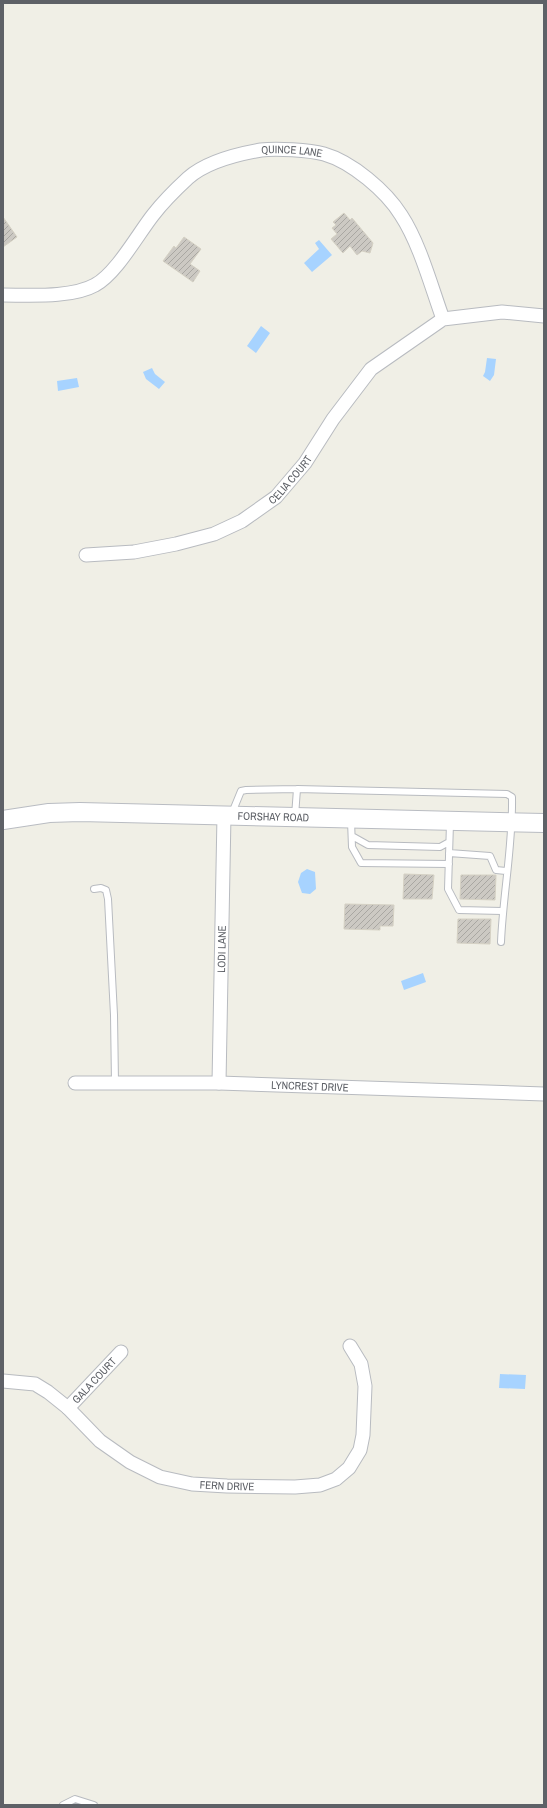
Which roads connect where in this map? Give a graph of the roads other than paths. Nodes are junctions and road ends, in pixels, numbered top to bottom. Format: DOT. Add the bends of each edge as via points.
graph roads {
  1 [pos="3,295"];
  2 [pos="544,316"];
  3 [pos="443,318"];
  4 [pos="86,555"];
  5 [pos="297,789"];
  6 [pos="228,815"];
  7 [pos="295,817"];
  8 [pos="3,820"];
  9 [pos="450,821"];
  10 [pos="512,823"];
  11 [pos="544,824"];
  12 [pos="351,827"];
  13 [pos="450,842"];
  14 [pos="449,853"];
  15 [pos="449,864"];
  16 [pos="506,871"];
  17 [pos="94,889"];
  18 [pos="502,911"];
  19 [pos="501,942"];
  20 [pos="75,1083"];
  21 [pos="115,1083"];
  22 [pos="219,1084"];
  23 [pos="544,1094"];
  24 [pos="350,1346"];
  25 [pos="121,1352"];
  26 [pos="3,1381"];
  27 [pos="68,1408"];
  28 [pos="63,1805"];
  29 [pos="94,1805"];
  1 -- 3 [label="street, QUINCE LANE" via="68,294 96,285 115,267 168,197 190,176 215,162 243,153 274,148 324,154 356,170 384,193 401,215 412,236"];
  2 -- 3 [label="street" via="502,312"];
  3 -- 4 [label="street, CELIA COURT" via="372,369 333,419 300,469 276,497 242,521 214,534 176,544 134,552"];
  5 -- 6 [label="lane" via="241,791"];
  5 -- 7 [label="lane"];
  5 -- 10 [label="lane" via="507,794 512,797"];
  6 -- 7 [label="street, FORSHAY ROAD"];
  6 -- 8 [label="street, FORSHAY ROAD" via="80,812 49,813"];
  6 -- 22 [label="street, LODI LANE"];
  7 -- 12 [label="street, FORSHAY ROAD"];
  9 -- 10 [label="street, FORSHAY ROAD"];
  9 -- 12 [label="street, FORSHAY ROAD"];
  9 -- 13 [label="lane"];
  10 -- 11 [label="street, FORSHAY ROAD"];
  10 -- 16 [label="lane"];
  12 -- 13 [label="lane" via="368,845 440,847"];
  12 -- 15 [label="lane" via="352,847 361,863"];
  13 -- 14 [label="lane"];
  14 -- 15 [label="lane"];
  14 -- 16 [label="lane" via="490,856 496,870"];
  15 -- 18 [label="lane" via="448,889 459,910"];
  16 -- 18 [label="lane"];
  17 -- 21 [label="lane" via="106,890 108,899"];
  18 -- 19 [label="lane"];
  20 -- 21 [label="street, LYNCREST DRIVE"];
  21 -- 22 [label="street, LYNCREST DRIVE"];
  22 -- 23 [label="street, LYNCREST DRIVE"];
  24 -- 27 [label="street, FERN DRIVE" via="361,1364 365,1386 364,1435 360,1450 349,1468 336,1479 320,1485 227,1486 192,1484 160,1477 130,1462 100,1441"];
  25 -- 27 [label="street, GALA COURT"];
  26 -- 27 [label="street, FERN DRIVE" via="34,1384"];
  28 -- 29 [label="lane" via="75,1799"];
}
